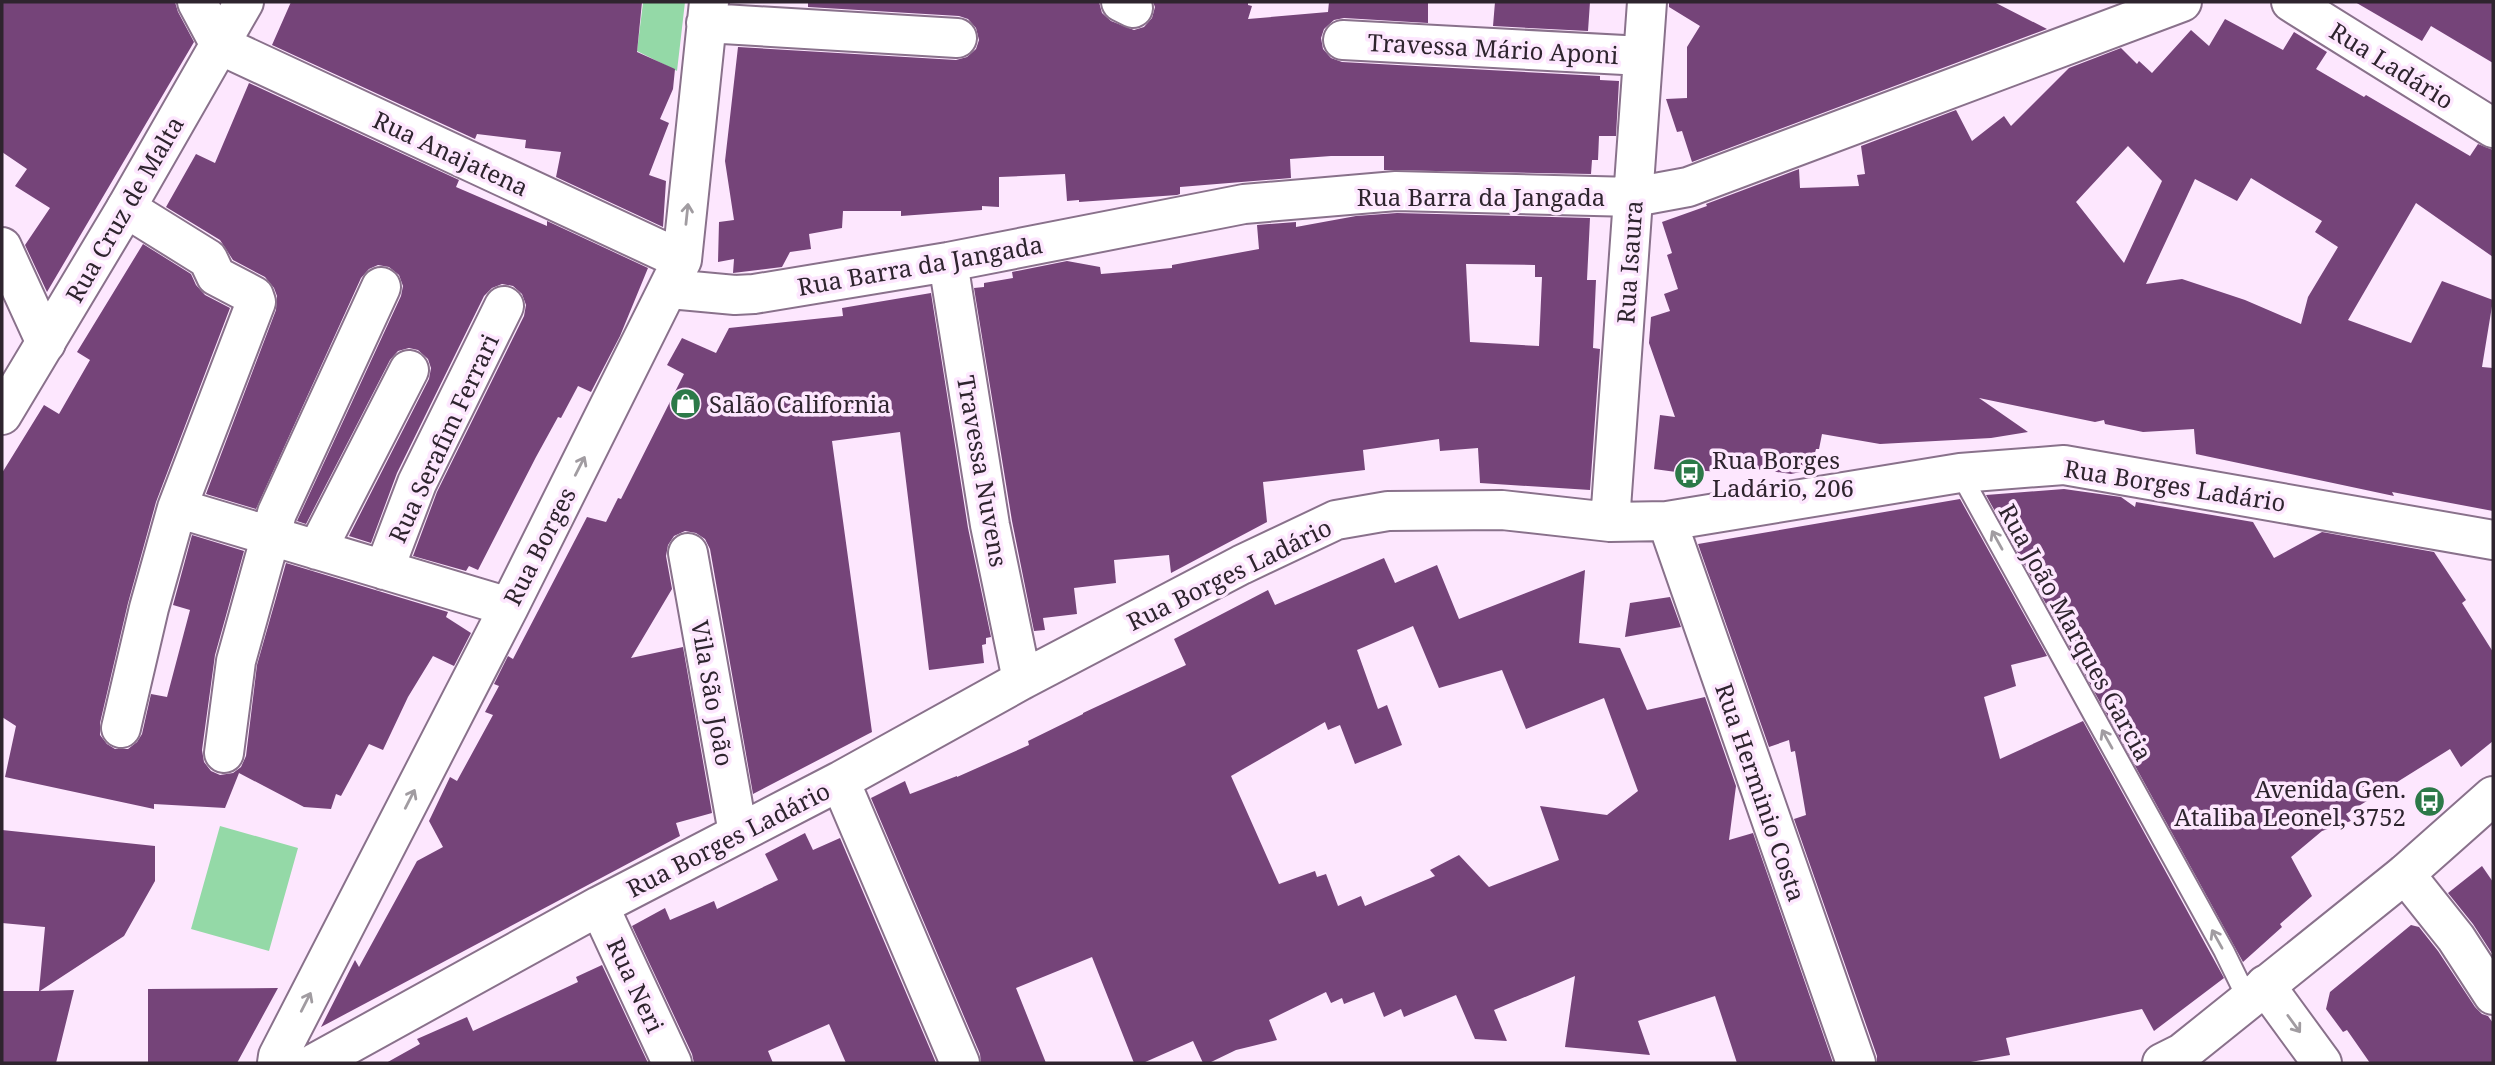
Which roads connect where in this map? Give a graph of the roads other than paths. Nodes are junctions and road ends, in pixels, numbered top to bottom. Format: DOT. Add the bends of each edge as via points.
graph roads {
  1 [pos="197,2"];
  2 [pos="244,2"];
  3 [pos="1647,2"];
  4 [pos="2182,2"];
  5 [pos="2291,2"];
  6 [pos="708,12"];
  7 [pos="957,38"];
  8 [pos="1343,40"];
  9 [pos="220,46"];
  10 [pos="1643,56"];
  11 [pos="2493,128"];
  12 [pos="1634,197"];
  13 [pos="126,208"];
  14 [pos="2,247"];
  15 [pos="948,262"];
  16 [pos="676,275"];
  17 [pos="382,287"];
  18 [pos="504,306"];
  19 [pos="46,343"];
  20 [pos="409,370"];
  21 [pos="2,415"];
  22 [pos="1960,473"];
  23 [pos="177,508"];
  24 [pos="1667,521"];
  25 [pos="1610,522"];
  26 [pos="271,536"];
  27 [pos="2493,540"];
  28 [pos="317,550"];
  29 [pos="688,553"];
  30 [pos="384,570"];
  31 [pos="509,607"];
  32 [pos="1021,680"];
  33 [pos="121,728"];
  34 [pos="223,753"];
  35 [pos="841,781"];
  36 [pos="2493,796"];
  37 [pos="738,833"];
  38 [pos="2405,874"];
  39 [pos="599,906"];
  40 [pos="2256,992"];
  41 [pos="2493,995"];
  42 [pos="277,1063"];
  43 [pos="315,1063"];
  44 [pos="673,1063"];
  45 [pos="960,1063"];
  46 [pos="1856,1063"];
  47 [pos="2162,1063"];
  48 [pos="2322,1063"];
  1 -- 9 [label="street"];
  2 -- 9 [label="street, Rua Cruz de Malta"];
  3 -- 10 [label="street, Rua Isaura"];
  4 -- 12 [label="street, Rua Barra da Jangada" via="1688,187"];
  5 -- 11 [label="street, Rua Ladário"];
  6 -- 7 [label="street"];
  16 -- 6 [label="street, Rua Borges, one-way"];
  8 -- 10 [label="street, Travessa Mário Aponi"];
  9 -- 13 [label="street, Rua Cruz de Malta"];
  9 -- 16 [label="street, Rua Anajatena"];
  10 -- 12 [label="street, Rua Isaura"];
  12 -- 15 [label="street, Rua Barra da Jangada" via="1395,191 1244,204"];
  12 -- 25 [label="street, Rua Isaura"];
  13 -- 19 [label="street, Rua Cruz de Malta"];
  13 -- 23 [label="street" via="208,259 216,276 254,296 256,302"];
  14 -- 19 [label="street"];
  15 -- 16 [label="street, Rua Barra da Jangada" via="735,295"];
  15 -- 32 [label="street, Travessa Nuvens" via="990,525"];
  31 -- 16 [label="street, Rua Borges, one-way"];
  17 -- 26 [label="street" via="277,513"];
  18 -- 30 [label="street, Rua Serafim Ferrari" via="417,483"];
  19 -- 21 [label="street, Rua Cruz de Malta"];
  20 -- 28 [label="street"];
  22 -- 24 [label="street, Rua Borges Ladário"];
  22 -- 27 [label="street, Rua Borges Ladário" via="2064,465"];
  40 -- 22 [label="lane, Rua João Marques Garcia, one-way" via="2224,951"];
  23 -- 26 [label="street"];
  23 -- 33 [label="street"];
  24 -- 25 [label="street, Rua Borges Ladário"];
  24 -- 46 [label="street, Rua Herminio Costa"];
  25 -- 32 [label="street, Rua Borges Ladário" via="1502,510 1388,511 1336,520"];
  26 -- 28 [label="street"];
  26 -- 34 [label="street" via="236,661"];
  28 -- 30 [label="street"];
  29 -- 37 [label="street, Vila São João"];
  30 -- 31 [label="street"];
  42 -- 31 [label="street, Rua Borges, one-way"];
  32 -- 35 [label="street, Rua Borges Ladário"];
  35 -- 37 [label="street, Rua Borges Ladário"];
  35 -- 45 [label="street"];
  36 -- 38 [label="street"];
  37 -- 39 [label="street, Rua Borges Ladário"];
  38 -- 40 [label="street"];
  38 -- 41 [label="street" via="2456,938"];
  39 -- 43 [label="street, Rua Borges Ladário"];
  39 -- 44 [label="street, Rua Neri"];
  40 -- 47 [label="street" via="2182,1053"];
  40 -- 48 [label="street, one-way"];
}
